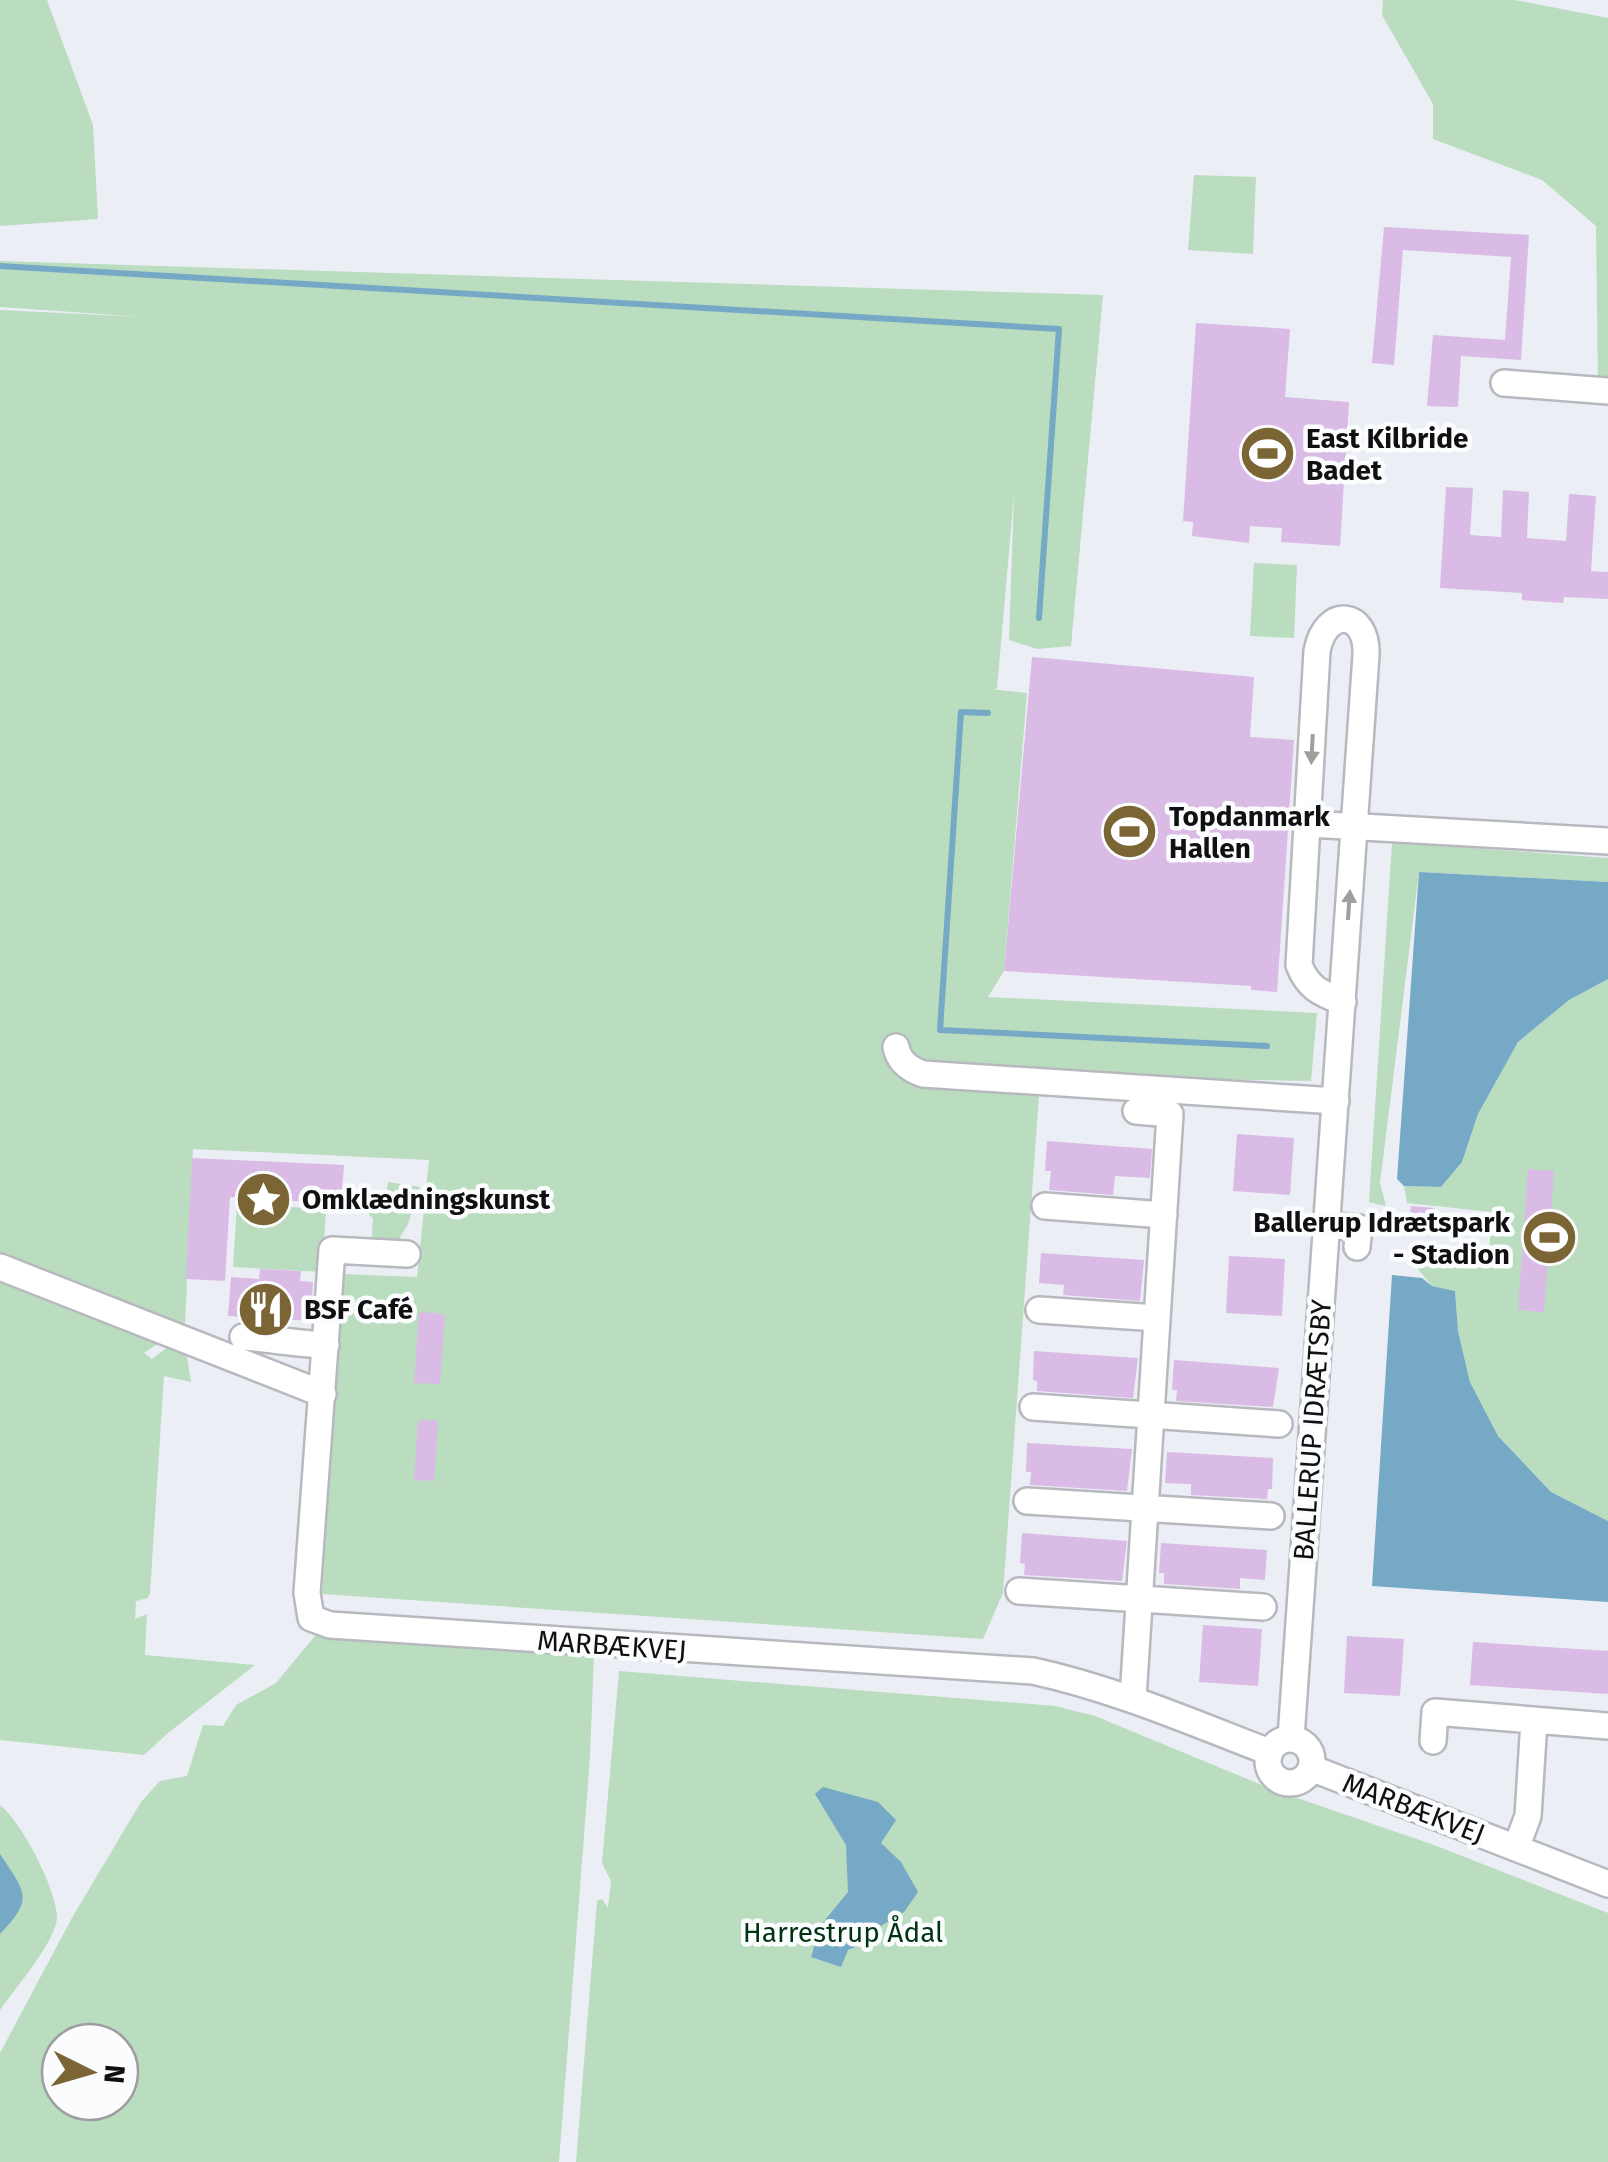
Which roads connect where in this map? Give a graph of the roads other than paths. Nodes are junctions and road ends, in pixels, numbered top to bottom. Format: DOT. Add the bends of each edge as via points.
graph roads {
  1 [pos="1504,383"];
  2 [pos="1608,391"];
  3 [pos="1309,824"];
  4 [pos="1355,825"];
  5 [pos="1608,840"];
  6 [pos="1342,1002"];
  7 [pos="896,1047"];
  8 [pos="1336,1101"];
  9 [pos="1136,1111"];
  10 [pos="1045,1206"];
  11 [pos="1164,1215"];
  12 [pos="1327,1225"];
  13 [pos="1358,1248"];
  14 [pos="406,1254"];
  15 [pos="0,1267"];
  16 [pos="1039,1310"];
  17 [pos="1157,1318"];
  18 [pos="244,1337"];
  19 [pos="326,1345"];
  20 [pos="322,1394"];
  21 [pos="1033,1408"];
  22 [pos="1151,1416"];
  23 [pos="1279,1424"];
  24 [pos="1028,1501"];
  25 [pos="1145,1509"];
  26 [pos="1271,1516"];
  27 [pos="1019,1591"];
  28 [pos="1140,1599"];
  29 [pos="1264,1608"];
  30 [pos="1133,1699"];
  31 [pos="1534,1721"];
  32 [pos="1608,1726"];
  33 [pos="1433,1742"];
  34 [pos="1280,1745"];
  35 [pos="1311,1768"];
  36 [pos="1516,1848"];
  37 [pos="1608,1884"];
  1 -- 2 [label="street"];
  3 -- 4 [label="street"];
  4 -- 3 [label="street, BALLERUP IDRÆTSBY, one-way" via="1366,640 1356,624 1344,620 1324,627 1317,651"];
  3 -- 6 [label="street, BALLERUP IDRÆTSBY" via="1299,965 1306,983"];
  4 -- 5 [label="street"];
  6 -- 4 [label="street, BALLERUP IDRÆTSBY, one-way"];
  6 -- 8 [label="street, BALLERUP IDRÆTSBY"];
  7 -- 8 [label="street" via="898,1058 923,1074"];
  8 -- 12 [label="street, BALLERUP IDRÆTSBY"];
  9 -- 11 [label="street" via="1170,1114"];
  10 -- 11 [label="street"];
  11 -- 17 [label="street"];
  12 -- 13 [label="street" via="1359,1228"];
  12 -- 34 [label="street, BALLERUP IDRÆTSBY"];
  14 -- 19 [label="street, MARBÆKVEJ" via="332,1250"];
  15 -- 20 [label="street"];
  16 -- 17 [label="street"];
  17 -- 22 [label="street"];
  18 -- 19 [label="street"];
  19 -- 20 [label="street, MARBÆKVEJ"];
  20 -- 30 [label="street, MARBÆKVEJ" via="310,1618 584,1644 1033,1671"];
  21 -- 22 [label="street"];
  22 -- 23 [label="street"];
  22 -- 25 [label="street"];
  24 -- 25 [label="street"];
  25 -- 26 [label="street"];
  25 -- 28 [label="street"];
  27 -- 28 [label="street"];
  28 -- 29 [label="street"];
  28 -- 30 [label="street"];
  30 -- 34 [label="street, MARBÆKVEJ"];
  31 -- 32 [label="street"];
  31 -- 33 [label="street" via="1435,1712"];
  31 -- 36 [label="street, MARBÆKVEJ" via="1528,1816"];
  34 -- 35 [label="street" via="1305,1744"];
  34 -- 35 [label="street" via="1270,1770 1283,1782 1301,1780"];
  35 -- 36 [label="street, MARBÆKVEJ"];
  36 -- 37 [label="street, MARBÆKVEJ"];
}
